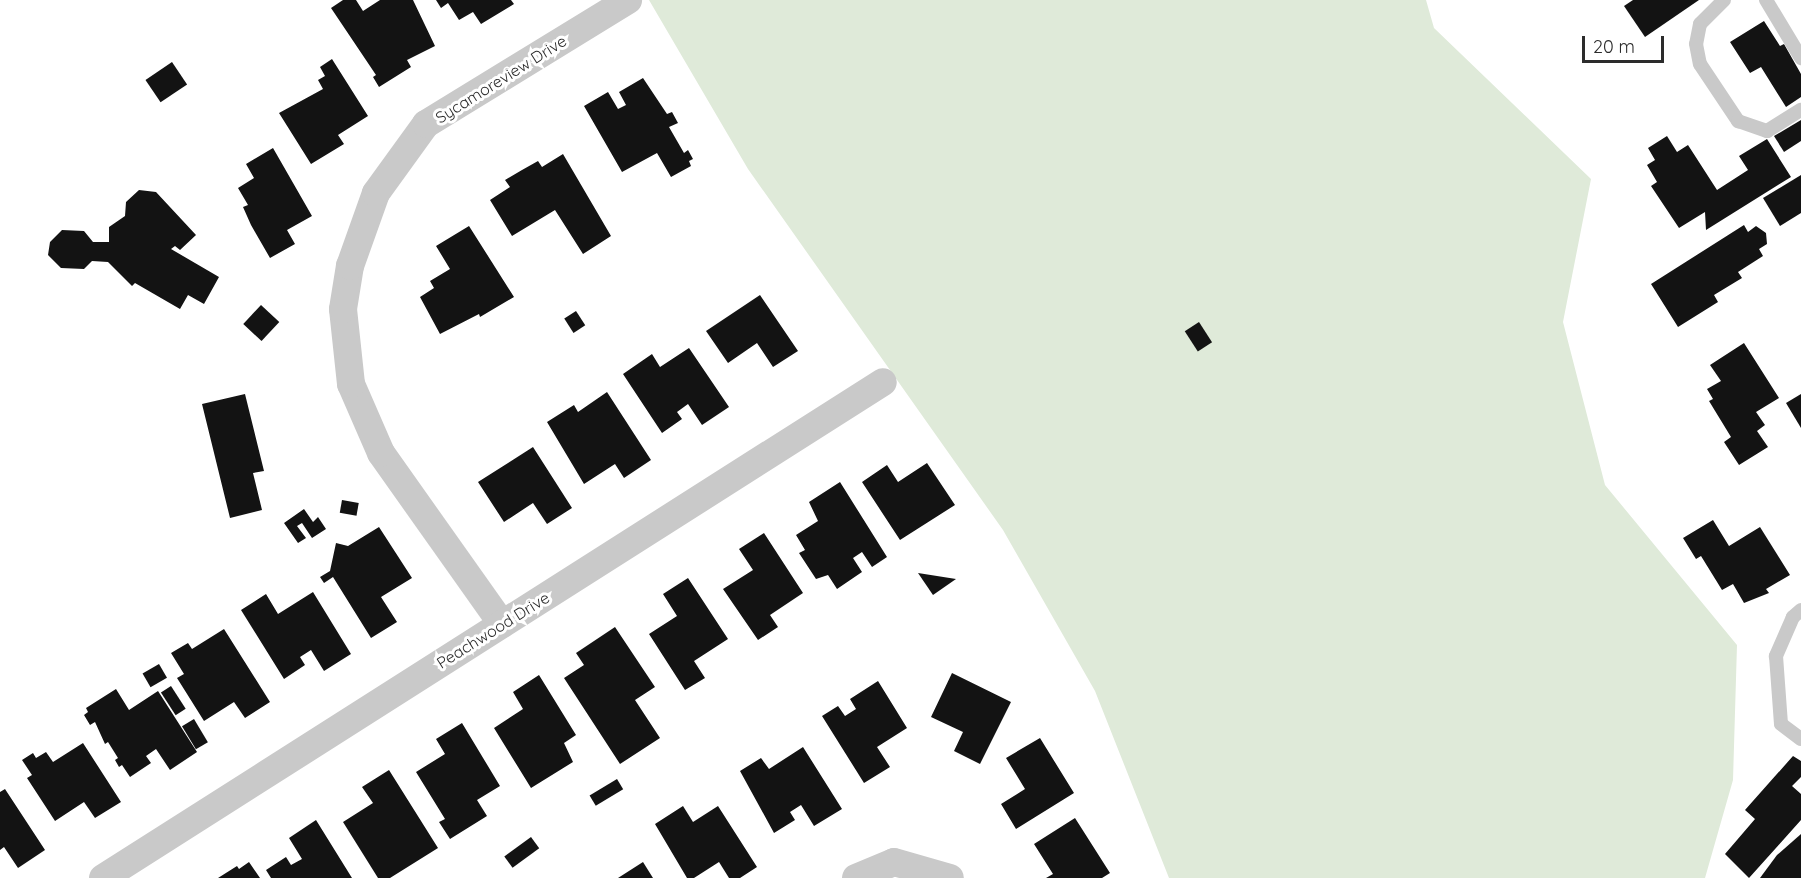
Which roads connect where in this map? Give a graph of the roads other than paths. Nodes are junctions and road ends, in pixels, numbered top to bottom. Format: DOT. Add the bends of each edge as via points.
graph roads {
  1 [pos="628,0"];
  2 [pos="1724,0"];
  3 [pos="1766,0"];
  4 [pos="1801,58"];
  5 [pos="1801,110"];
  6 [pos="883,382"];
  7 [pos="1801,610"];
  8 [pos="502,624"];
  9 [pos="1801,739"];
  10 [pos="103,878"];
  11 [pos="856,878"];
  12 [pos="950,878"];
  1 -- 8 [label="street, Sycamoreview Drive" via="426,124 376,193 350,266 343,309 351,384 381,453"];
  2 -- 5 [label="lane" via="1700,24 1696,45 1700,64 1738,121 1767,131"];
  3 -- 4 [label="lane"];
  6 -- 8 [label="street, Peachwood Drive"];
  7 -- 9 [label="lane" via="1792,617 1776,656 1781,724"];
  8 -- 10 [label="street, Peachwood Drive"];
  11 -- 12 [label="street" via="894,862"];
}
